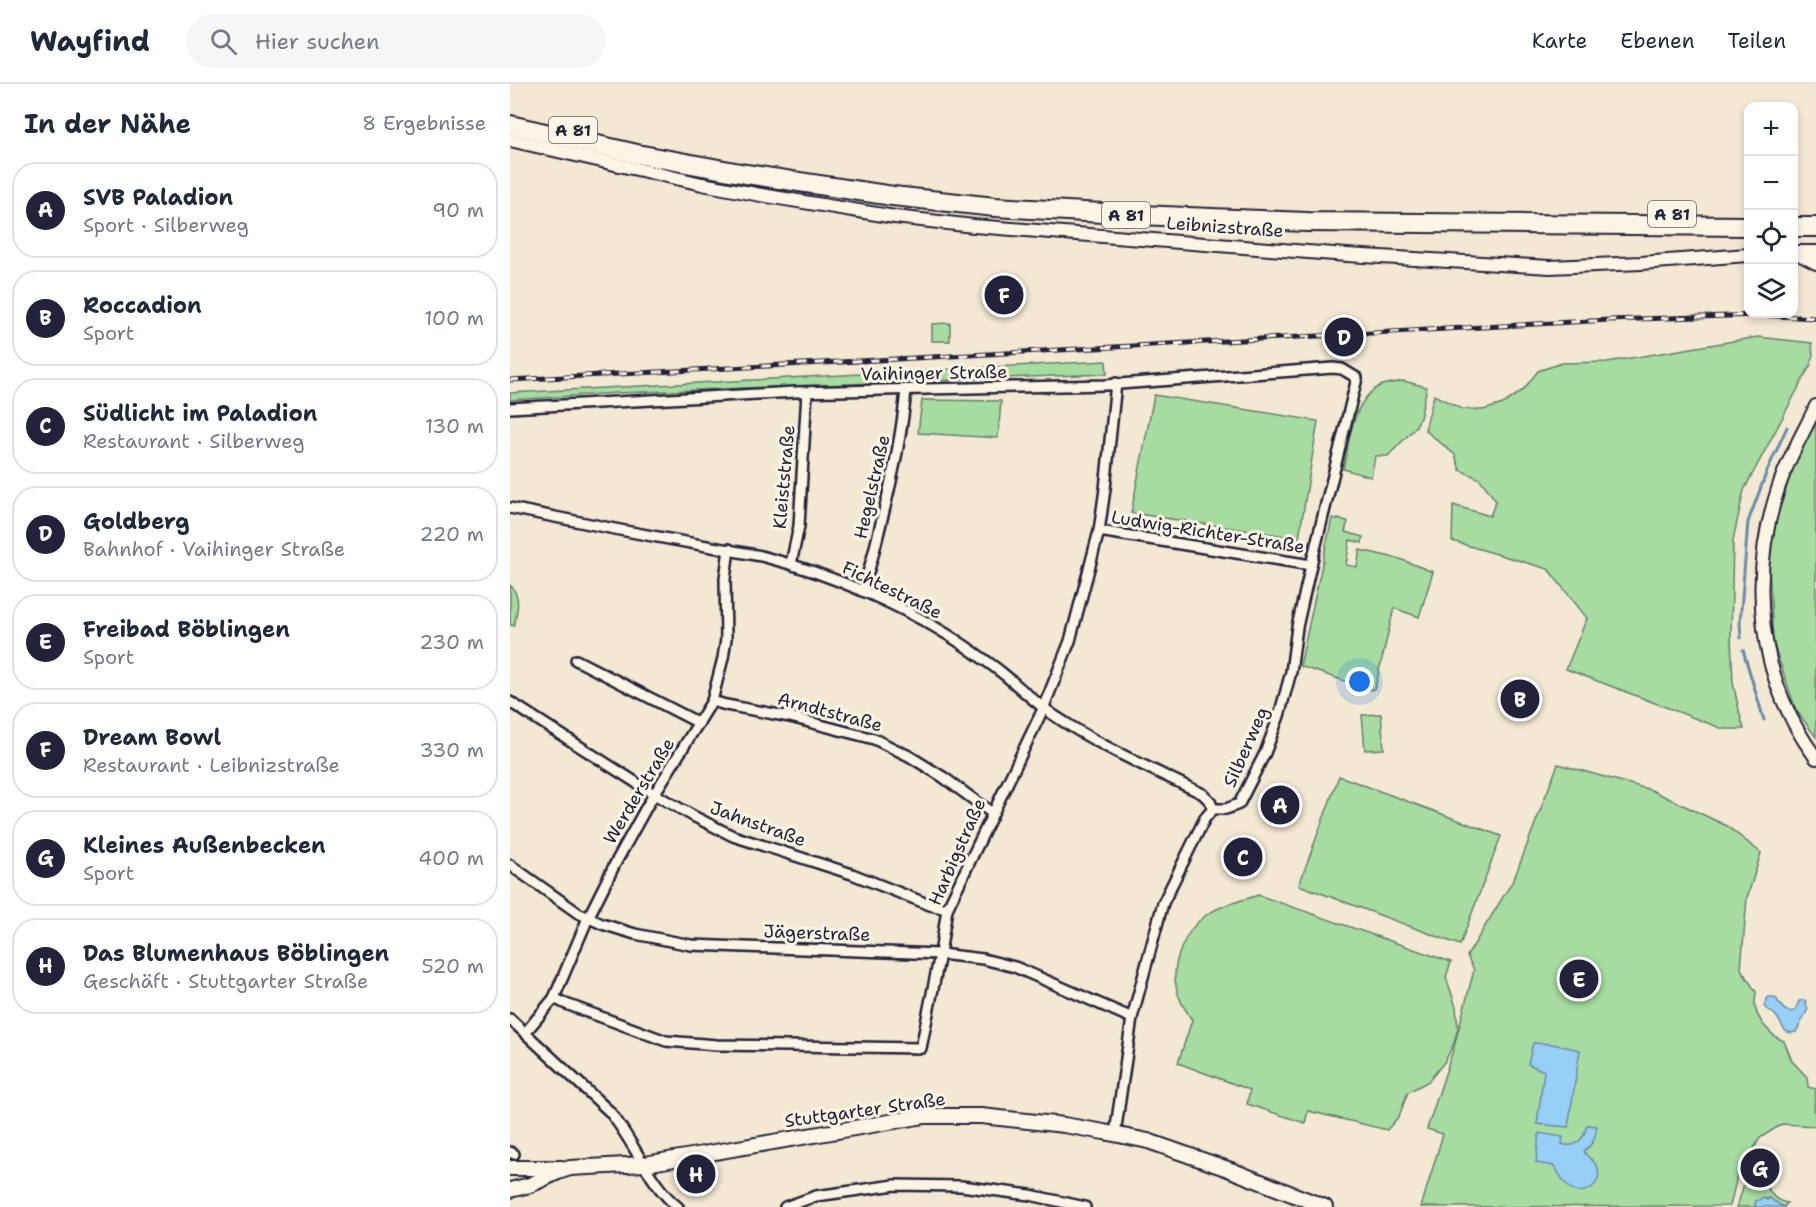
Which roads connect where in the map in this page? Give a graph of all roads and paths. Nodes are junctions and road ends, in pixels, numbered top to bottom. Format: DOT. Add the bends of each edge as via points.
graph roads {
  1 [pos="510,115"];
  2 [pos="510,125"];
  3 [pos="510,140"];
  4 [pos="1744,214"];
  5 [pos="1798,215"];
  6 [pos="1816,215"];
  7 [pos="1744,226"];
  8 [pos="1798,227"];
  9 [pos="1816,227"];
  10 [pos="1798,252"];
  11 [pos="1816,252"];
  12 [pos="1798,254"];
  13 [pos="1744,255"];
  14 [pos="1816,263"];
  15 [pos="1357,378"];
  16 [pos="1116,384"];
  17 [pos="906,390"];
  18 [pos="807,392"];
  19 [pos="1816,406"];
  20 [pos="510,408"];
  21 [pos="510,508"];
  22 [pos="1099,531"];
  23 [pos="729,549"];
  24 [pos="791,564"];
  25 [pos="1311,565"];
  26 [pos="862,591"];
  27 [pos="576,660"];
  28 [pos="712,700"];
  29 [pos="510,702"];
  30 [pos="1043,709"];
  31 [pos="699,723"];
  32 [pos="1816,758"];
  33 [pos="654,794"];
  34 [pos="1213,809"];
  35 [pos="992,813"];
  36 [pos="510,865"];
  37 [pos="947,909"];
  38 [pos="588,918"];
  39 [pos="940,954"];
  40 [pos="554,998"];
  41 [pos="1132,1018"];
  42 [pos="510,1019"];
  43 [pos="525,1033"];
  44 [pos="1115,1134"];
  45 [pos="645,1164"];
  46 [pos="510,1168"];
  47 [pos="570,1168"];
  48 [pos="510,1190"];
  49 [pos="678,1207"];
  50 [pos="785,1207"];
  51 [pos="1085,1207"];
  52 [pos="1325,1207"];
  1 -- 4 [label="highway, A 81" via="688,154 981,194 1331,210"];
  2 -- 7 [label="highway, A 81" via="746,174 995,207 1307,222"];
  3 -- 13 [label="street, Leibnizstraße" via="702,184 895,217 1054,233 1550,267"];
  5 -- 6 [label="highway"];
  8 -- 9 [label="highway"];
  10 -- 11 [label="street"];
  12 -- 14 [label="street"];
  15 -- 16 [label="street, Vaihinger Straße" via="1333,368"];
  15 -- 25 [label="street, Silberweg"];
  16 -- 17 [label="street, Vaihinger Straße"];
  16 -- 22 [label="street, Harbigstraße"];
  17 -- 18 [label="street, Vaihinger Straße"];
  17 -- 26 [label="street, Hegelstraße" via="894,471"];
  18 -- 20 [label="street, Vaihinger Straße"];
  18 -- 24 [label="street, Kleiststraße" via="798,526"];
  19 -- 32 [label="street" via="1778,488 1760,582 1764,635 1773,674 1785,706"];
  21 -- 23 [label="street, Fichtestraße"];
  22 -- 25 [label="street, Ludwig-Richter-Straße"];
  22 -- 30 [label="street, Harbigstraße" via="1070,641"];
  23 -- 24 [label="street, Fichtestraße"];
  23 -- 28 [label="street, Werderstraße" via="726,639"];
  24 -- 26 [label="street, Fichtestraße"];
  25 -- 34 [label="street, Silberweg" via="1291,672 1265,753 1239,804"];
  26 -- 30 [label="street, Fichtestraße" via="966,646"];
  27 -- 31 [label="street"];
  28 -- 31 [label="street, Werderstraße"];
  28 -- 35 [label="street, Arndtstraße" via="874,739 943,777"];
  29 -- 33 [label="street, Jahnstraße"];
  30 -- 34 [label="street, Fichtestraße" via="1203,794"];
  30 -- 35 [label="street, Harbigstraße"];
  31 -- 33 [label="street, Werderstraße"];
  33 -- 37 [label="street, Jahnstraße" via="733,836"];
  33 -- 38 [label="street, Werderstraße"];
  34 -- 41 [label="street, Silberweg" via="1163,903"];
  35 -- 37 [label="street, Harbigstraße"];
  36 -- 38 [label="street, Jägerstraße"];
  37 -- 39 [label="street, Harbigstraße"];
  38 -- 39 [label="street, Jägerstraße" via="636,934 691,945"];
  38 -- 40 [label="street, Werderstraße"];
  39 -- 40 [label="street, Harbigstraße" via="921,1048 666,1041"];
  39 -- 41 [label="street, Jägerstraße" via="1015,967"];
  40 -- 43 [label="street, Werderstraße"];
  41 -- 44 [label="street, Silberweg"];
  42 -- 43 [label="street"];
  43 -- 45 [label="street" via="609,1111"];
  44 -- 45 [label="main road, Stuttgarter Straße" via="1027,1120 924,1116"];
  44 -- 52 [label="main road, Stuttgarter Straße" via="1174,1150"];
  45 -- 47 [label="main road, Stuttgarter Straße"];
  45 -- 49 [label="street"];
  46 -- 47 [label="main road"];
  47 -- 48 [label="main road, Stuttgarter Straße"];
  50 -- 51 [label="street" via="816,1196 895,1185 962,1186"];
}
